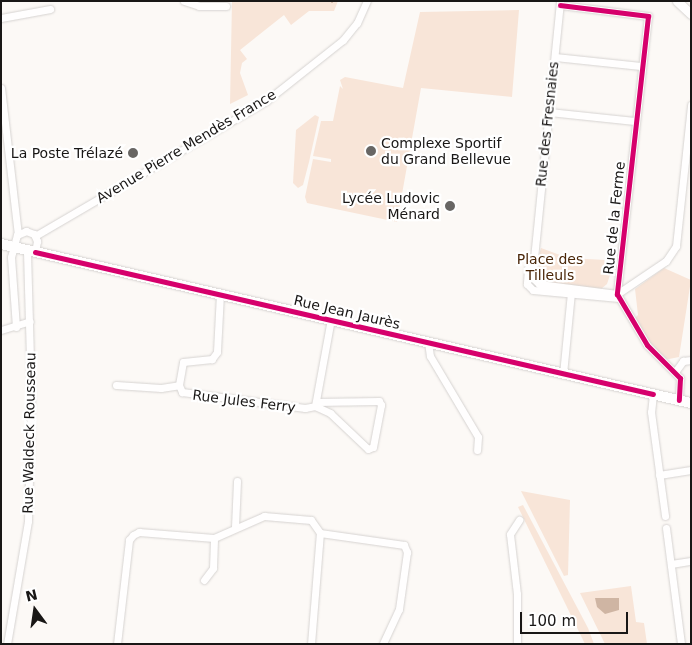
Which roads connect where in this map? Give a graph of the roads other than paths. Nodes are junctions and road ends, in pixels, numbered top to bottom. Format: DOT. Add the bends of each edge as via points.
graph roads {
  1 [pos="184,1"];
  2 [pos="367,1"];
  3 [pos="677,1"];
  4 [pos="560,3"];
  5 [pos="226,6"];
  6 [pos="50,9"];
  7 [pos="691,14"];
  8 [pos="1,18"];
  9 [pos="555,57"];
  10 [pos="641,66"];
  11 [pos="1,88"];
  12 [pos="691,105"];
  13 [pos="549,112"];
  14 [pos="635,121"];
  15 [pos="5,136"];
  16 [pos="18,234"];
  17 [pos="35,236"];
  18 [pos="1,244"];
  19 [pos="14,247"];
  20 [pos="31,251"];
  21 [pos="571,291"];
  22 [pos="220,294"];
  23 [pos="618,296"];
  24 [pos="331,319"];
  25 [pos="30,321"];
  26 [pos="16,327"];
  27 [pos="1,330"];
  28 [pos="428,342"];
  29 [pos="691,360"];
  30 [pos="675,372"];
  31 [pos="563,374"];
  32 [pos="116,385"];
  33 [pos="179,385"];
  34 [pos="653,394"];
  35 [pos="679,400"];
  36 [pos="691,403"];
  37 [pos="316,404"];
  38 [pos="477,450"];
  39 [pos="691,470"];
  40 [pos="659,475"];
  41 [pos="237,481"];
  42 [pos="665,516"];
  43 [pos="519,520"];
  44 [pos="234,527"];
  45 [pos="666,528"];
  46 [pos="320,533"];
  47 [pos="214,538"];
  48 [pos="691,562"];
  49 [pos="671,564"];
  50 [pos="204,580"];
  51 [pos="7,644"];
  52 [pos="117,644"];
  53 [pos="311,644"];
  54 [pos="383,644"];
  55 [pos="517,644"];
  56 [pos="681,644"];
  1 -- 5 [label="street" via="199,6"];
  2 -- 17 [label="street, Avenue Pierre Mendès France" via="357,23 343,40 266,100"];
  3 -- 7 [label="street"];
  4 -- 9 [label="street, Rue des Fresnaies"];
  4 -- 10 [label="street, Rue de la Ferme" via="648,16"];
  6 -- 8 [label="street"];
  9 -- 10 [label="street"];
  9 -- 13 [label="street, Rue des Fresnaies"];
  10 -- 14 [label="street, Rue de la Ferme"];
  11 -- 15 [label="street"];
  12 -- 23 [label="street" via="676,246 666,261"];
  13 -- 14 [label="street"];
  13 -- 21 [label="street, Rue des Fresnaies" via="527,279 529,288"];
  14 -- 23 [label="street, Rue de la Ferme"];
  15 -- 16 [label="street"];
  16 -- 17 [label="street" via="28,231"];
  16 -- 19 [label="street"];
  17 -- 20 [label="street"];
  18 -- 19 [label="main road, Rue Jean Jaurès"];
  19 -- 20 [label="main road, Rue Jean Jaurès"];
  19 -- 26 [label="street" via="11,256"];
  20 -- 22 [label="main road, Rue Jean Jaurès"];
  20 -- 25 [label="street, Rue Waldeck Rousseau"];
  21 -- 23 [label="street"];
  21 -- 31 [label="street"];
  22 -- 24 [label="main road, Rue Jean Jaurès"];
  22 -- 33 [label="street, Rue Jules Ferry" via="217,352 212,359 183,362"];
  23 -- 30 [label="street" via="647,344"];
  24 -- 28 [label="main road, Rue Jean Jaurès"];
  24 -- 37 [label="street, Rue Jules Ferry"];
  25 -- 26 [label="street"];
  25 -- 51 [label="street, Rue Waldeck Rousseau" via="28,521"];
  26 -- 27 [label="street"];
  28 -- 31 [label="main road, Rue Jean Jaurès"];
  28 -- 38 [label="street" via="430,356 478,437"];
  29 -- 30 [label="street" via="682,361"];
  30 -- 35 [label="street" via="682,383"];
  31 -- 34 [label="main road, Rue Jean Jaurès"];
  32 -- 33 [label="street" via="161,388"];
  33 -- 37 [label="street, Rue Jules Ferry" via="186,394 306,408"];
  34 -- 35 [label="main road, Rue Jean Jaurès"];
  34 -- 40 [label="street" via="651,412"];
  35 -- 36 [label="main road, Rue Jean Jaurès"];
  37 -- 37 [label="street" via="368,449 374,447 379,401"];
  39 -- 40 [label="street"];
  40 -- 42 [label="street"];
  41 -- 44 [label="street"];
  43 -- 55 [label="street" via="510,534 517,594"];
  44 -- 46 [label="street" via="264,516 311,520"];
  44 -- 47 [label="street"];
  45 -- 49 [label="street"];
  46 -- 53 [label="street"];
  46 -- 54 [label="street" via="404,545 407,552 399,609"];
  47 -- 50 [label="street" via="213,568"];
  47 -- 52 [label="street" via="139,532 133,535 129,540"];
  48 -- 49 [label="street"];
  49 -- 56 [label="street"];
}
